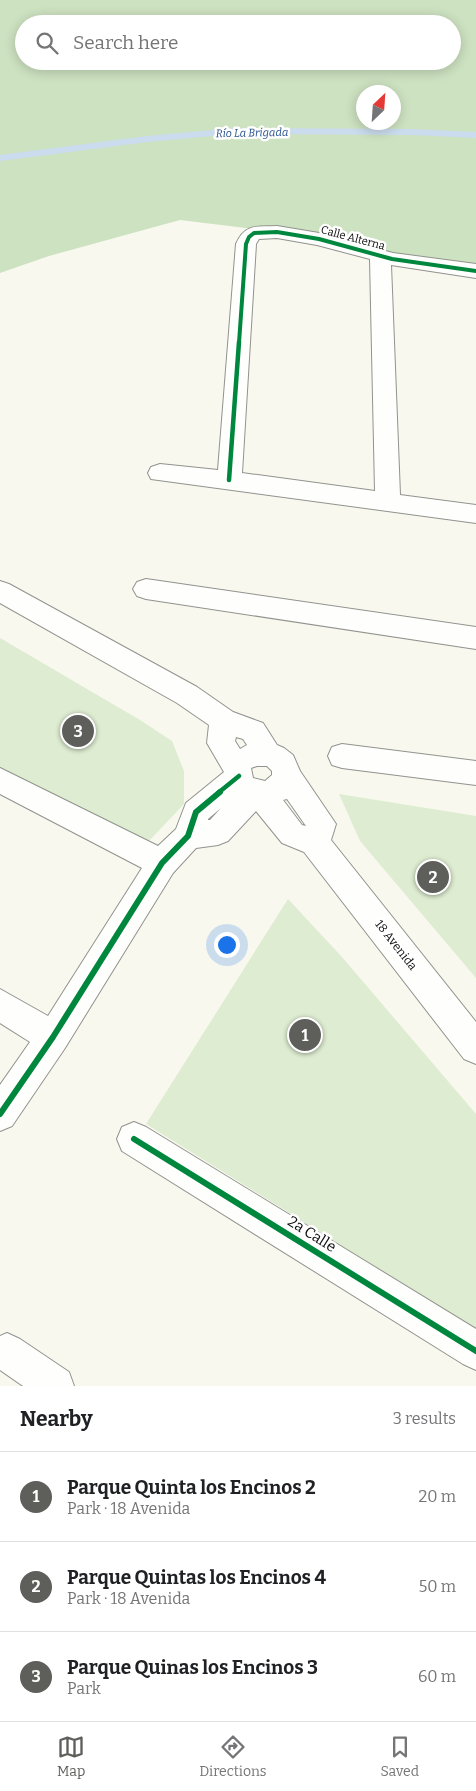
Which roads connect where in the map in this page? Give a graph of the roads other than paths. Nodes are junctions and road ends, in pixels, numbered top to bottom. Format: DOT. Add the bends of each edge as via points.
graph roads {
  1 [pos="380,256"];
  2 [pos="476,271"];
  3 [pos="160,473"];
  4 [pos="229,480"];
  5 [pos="388,503"];
  6 [pos="476,514"];
  7 [pos="146,589"];
  8 [pos="0,591"];
  9 [pos="476,638"];
  10 [pos="223,720"];
  11 [pos="268,754"];
  12 [pos="342,756"];
  13 [pos="476,772"];
  14 [pos="287,775"];
  15 [pos="0,780"];
  16 [pos="248,783"];
  17 [pos="315,844"];
  18 [pos="162,863"];
  19 [pos="0,1005"];
  20 [pos="53,1037"];
  21 [pos="476,1048"];
  22 [pos="0,1114"];
  23 [pos="134,1139"];
  24 [pos="476,1351"];
  25 [pos="7,1352"];
  26 [pos="55,1386"];
  1 -- 2 [label="street, Calle Alterna"];
  1 -- 4 [label="street, Calle Alterna" via="319,239 263,231 249,237"];
  1 -- 5 [label="street"];
  3 -- 4 [label="street"];
  4 -- 5 [label="street"];
  5 -- 6 [label="street"];
  7 -- 9 [label="street"];
  8 -- 10 [label="street" via="188,695"];
  10 -- 11 [label="street" via="253,731"];
  10 -- 16 [label="street" via="221,743"];
  11 -- 14 [label="street" via="282,761"];
  11 -- 16 [label="street" via="259,753 243,761"];
  12 -- 13 [label="street"];
  14 -- 16 [label="street" via="278,789"];
  14 -- 17 [label="street" via="321,824"];
  15 -- 18 [label="street"];
  16 -- 17 [label="street" via="292,834"];
  16 -- 18 [label="street" via="218,832 188,836"];
  17 -- 21 [label="street, 18 Avenida"];
  18 -- 20 [label="street"];
  19 -- 20 [label="street"];
  20 -- 22 [label="street"];
  23 -- 24 [label="street, 2a Calle"];
  25 -- 26 [label="street"];
}
